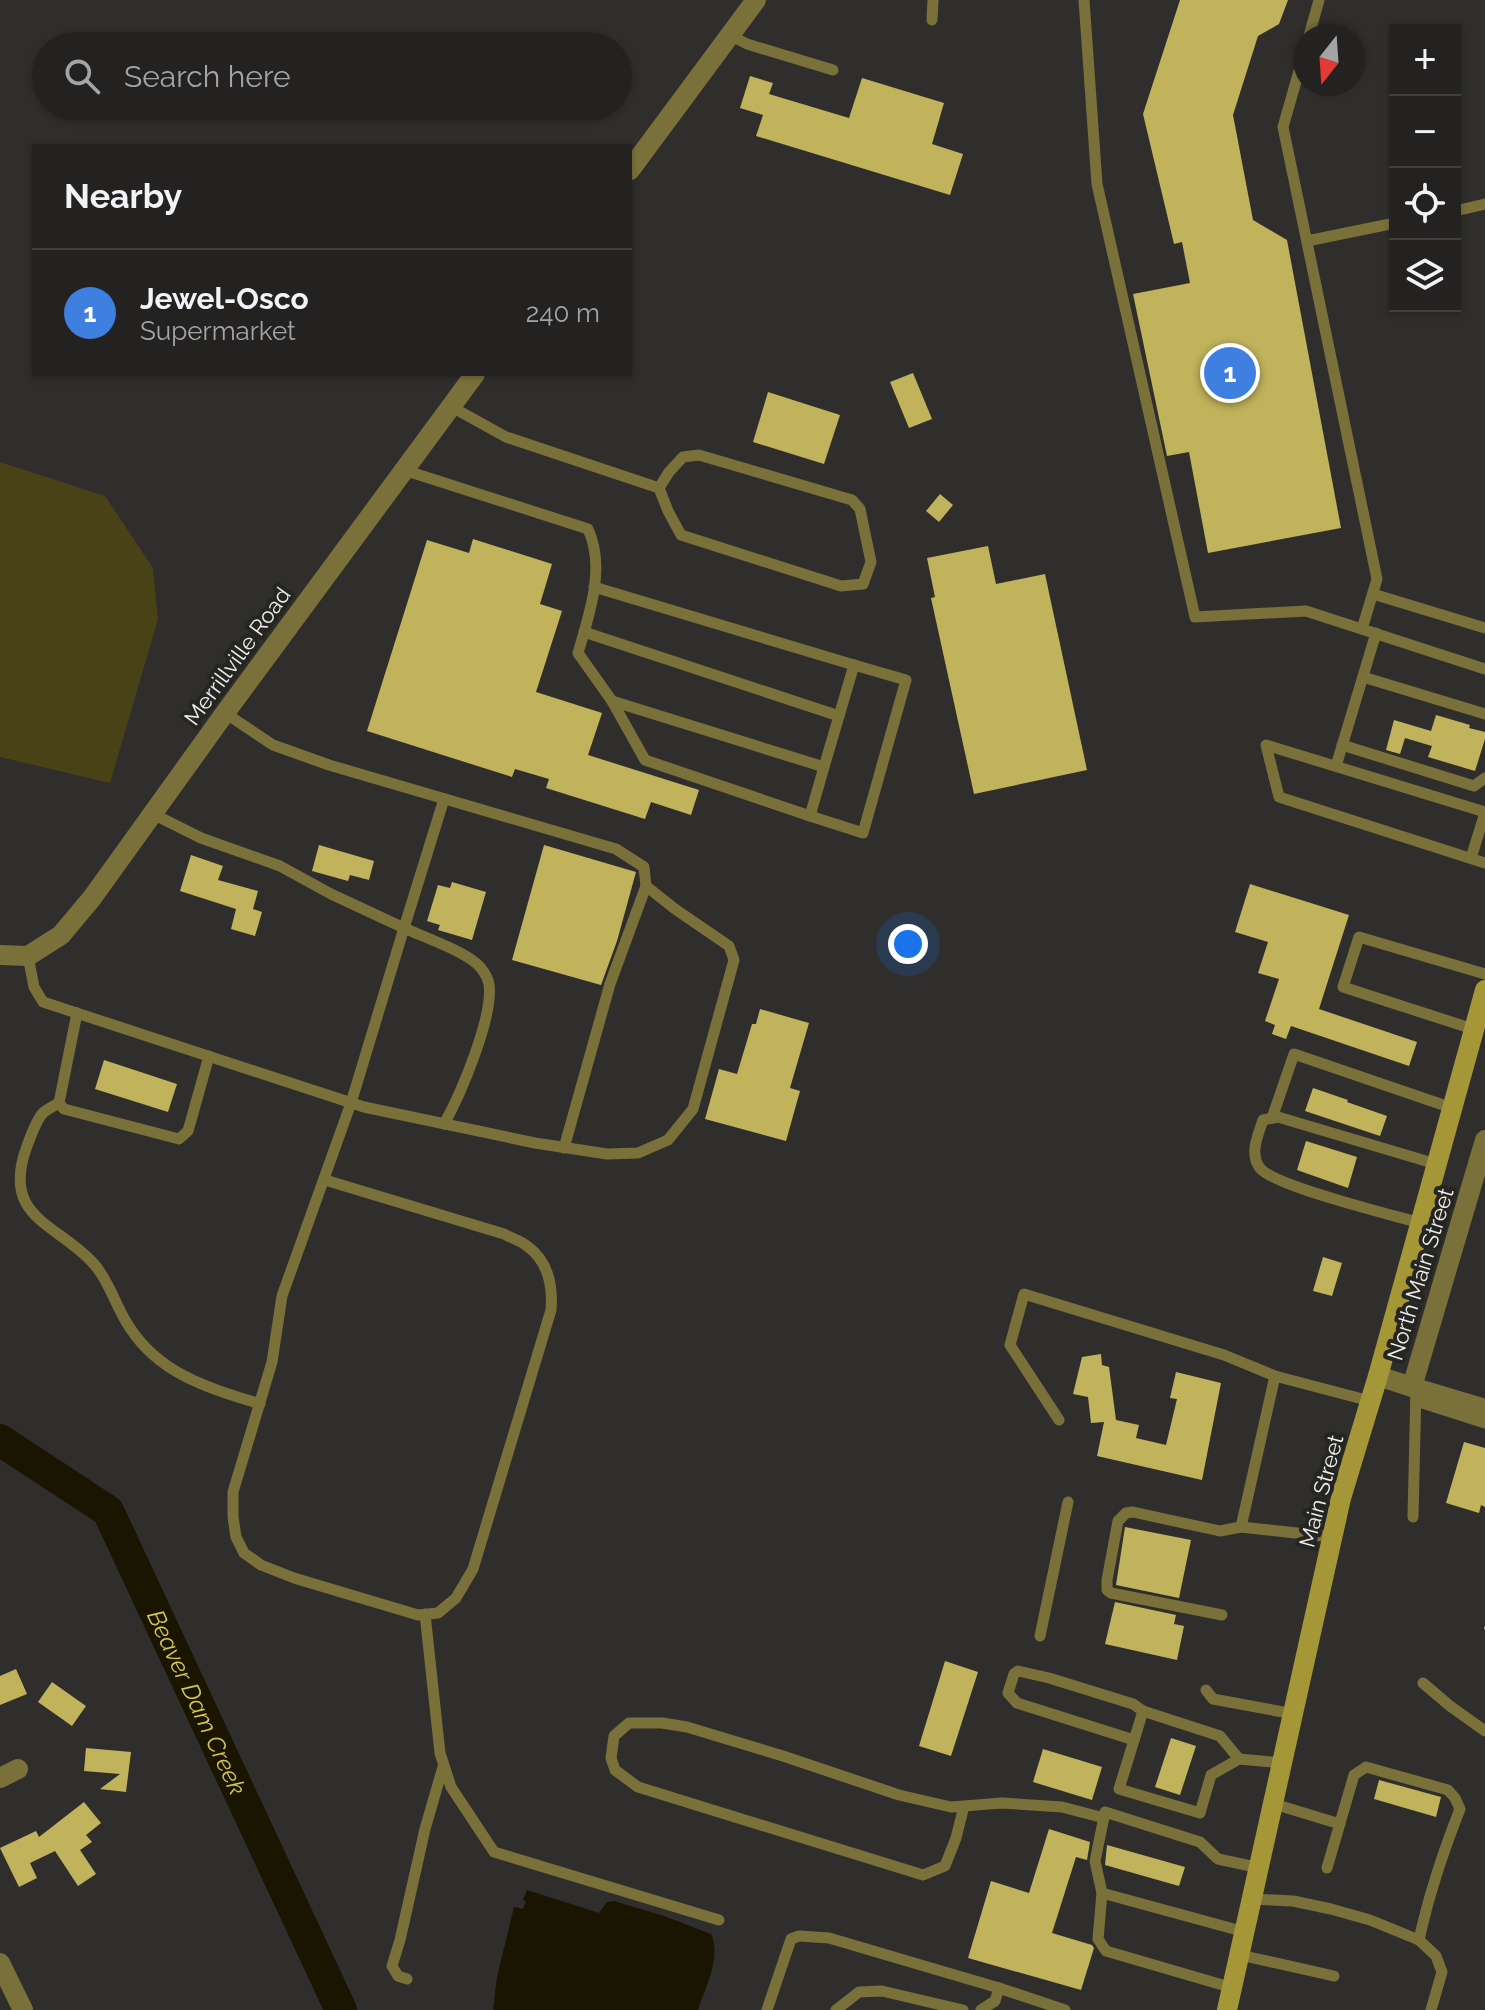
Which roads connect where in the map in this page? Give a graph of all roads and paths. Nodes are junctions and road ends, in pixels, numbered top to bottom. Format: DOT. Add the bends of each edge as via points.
graph roads {
  1 [pos="756,0"];
  2 [pos="933,0"];
  3 [pos="1084,0"];
  4 [pos="1319,0"];
  5 [pos="932,20"];
  6 [pos="1312,24"];
  7 [pos="730,35"];
  8 [pos="833,70"];
  9 [pos="1293,92"];
  10 [pos="632,167"];
  11 [pos="1485,204"];
  12 [pos="1461,210"];
  13 [pos="1389,224"];
  14 [pos="1307,241"];
  15 [pos="473,376"];
  16 [pos="450,406"];
  17 [pos="404,470"];
  18 [pos="659,488"];
  19 [pos="594,587"];
  20 [pos="1373,594"];
  21 [pos="1485,628"];
  22 [pos="1362,629"];
  23 [pos="584,632"];
  24 [pos="1376,633"];
  25 [pos="854,665"];
  26 [pos="1485,669"];
  27 [pos="1363,677"];
  28 [pos="612,701"];
  29 [pos="225,713"];
  30 [pos="1485,714"];
  31 [pos="839,716"];
  32 [pos="1342,745"];
  33 [pos="1336,766"];
  34 [pos="824,767"];
  35 [pos="1485,778"];
  36 [pos="444,799"];
  37 [pos="1485,813"];
  38 [pos="153,814"];
  39 [pos="810,816"];
  40 [pos="1471,858"];
  41 [pos="1485,863"];
  42 [pos="646,886"];
  43 [pos="404,928"];
  44 [pos="0,955"];
  45 [pos="28,956"];
  46 [pos="1485,974"];
  47 [pos="1485,990"];
  48 [pos="77,1013"];
  49 [pos="1473,1029"];
  50 [pos="209,1056"];
  51 [pos="59,1103"];
  52 [pos="351,1103"];
  53 [pos="1452,1108"];
  54 [pos="1272,1118"];
  55 [pos="444,1124"];
  56 [pos="1485,1140"];
  57 [pos="564,1148"];
  58 [pos="1436,1164"];
  59 [pos="325,1180"];
  60 [pos="1420,1223"];
  61 [pos="1275,1376"];
  62 [pos="1378,1376"];
  63 [pos="1415,1392"];
  64 [pos="1370,1401"];
  65 [pos="260,1404"];
  66 [pos="1485,1409"];
  67 [pos="1059,1420"];
  68 [pos="1485,1423"];
  69 [pos="1068,1502"];
  70 [pos="1413,1517"];
  71 [pos="1241,1527"];
  72 [pos="1333,1537"];
  73 [pos="425,1614"];
  74 [pos="1222,1615"];
  75 [pos="1040,1636"];
  76 [pos="1423,1683"];
  77 [pos="1206,1690"];
  78 [pos="1143,1711"];
  79 [pos="1294,1714"];
  80 [pos="1485,1731"];
  81 [pos="1134,1740"];
  82 [pos="1239,1759"];
  83 [pos="1283,1763"];
  84 [pos="443,1767"];
  85 [pos="1274,1804"];
  86 [pos="964,1806"];
  87 [pos="1104,1818"];
  88 [pos="1340,1824"];
  89 [pos="1260,1868"];
  90 [pos="1327,1868"];
  91 [pos="1102,1893"];
  92 [pos="1252,1899"];
  93 [pos="719,1920"];
  94 [pos="1245,1932"];
  95 [pos="1419,1940"];
  96 [pos="1240,1955"];
  97 [pos="0,1963"];
  98 [pos="1334,1976"];
  99 [pos="407,1979"];
  100 [pos="999,1988"];
  101 [pos="1233,1988"];
  102 [pos="15,2008"];
  103 [pos="767,2010"];
  104 [pos="836,2010"];
  105 [pos="963,2010"];
  106 [pos="981,2010"];
  107 [pos="1065,2010"];
  108 [pos="1227,2010"];
  109 [pos="1431,2010"];
  1 -- 7 [label="street"];
  2 -- 5 [label="lane"];
  3 -- 22 [label="lane" via="1097,184 1195,617 1306,611"];
  4 -- 6 [label="lane"];
  7 -- 8 [label="lane"];
  7 -- 10 [label="street"];
  9 -- 14 [label="lane" via="1283,127"];
  11 -- 12 [label="lane"];
  13 -- 14 [label="lane"];
  14 -- 20 [label="lane" via="1377,579"];
  15 -- 16 [label="street, Merrillville Road"];
  16 -- 17 [label="street, Merrillville Road"];
  16 -- 18 [label="lane" via="506,437"];
  17 -- 19 [label="lane" via="588,529"];
  17 -- 29 [label="street, Merrillville Road"];
  18 -- 18 [label="lane" via="681,535 841,586 863,584 871,562 860,509 852,500 699,455 683,457"];
  19 -- 23 [label="lane"];
  19 -- 25 [label="lane"];
  20 -- 21 [label="lane"];
  20 -- 22 [label="lane"];
  22 -- 24 [label="lane"];
  23 -- 28 [label="lane" via="578,653"];
  23 -- 31 [label="lane"];
  24 -- 26 [label="lane"];
  24 -- 27 [label="lane"];
  25 -- 31 [label="lane"];
  25 -- 39 [label="lane" via="906,680 863,833"];
  27 -- 30 [label="lane"];
  27 -- 32 [label="lane"];
  28 -- 34 [label="lane"];
  28 -- 39 [label="lane" via="645,760"];
  29 -- 36 [label="lane" via="273,745"];
  29 -- 38 [label="street, Merrillville Road"];
  31 -- 34 [label="lane"];
  32 -- 33 [label="lane"];
  32 -- 35 [label="lane" via="1474,786"];
  33 -- 37 [label="lane"];
  33 -- 40 [label="lane" via="1266,745 1279,797"];
  34 -- 39 [label="lane"];
  36 -- 42 [label="lane" via="616,849 644,867"];
  36 -- 43 [label="lane"];
  37 -- 40 [label="lane"];
  38 -- 43 [label="lane" via="201,838 280,866"];
  38 -- 45 [label="street, Merrillville Road" via="61,935"];
  40 -- 41 [label="lane"];
  42 -- 57 [label="lane" via="610,984"];
  42 -- 57 [label="lane" via="729,946 734,960 693,1109 668,1140 638,1153"];
  43 -- 52 [label="lane"];
  43 -- 55 [label="lane" via="465,955 488,981 489,1000 473,1059"];
  44 -- 45 [label="street"];
  45 -- 48 [label="lane" via="43,1002"];
  46 -- 49 [label="lane" via="1359,937 1343,987"];
  47 -- 49 [label="main road, Main Street"];
  48 -- 50 [label="lane"];
  48 -- 51 [label="lane"];
  49 -- 53 [label="main road, Main Street"];
  50 -- 51 [label="lane" via="188,1131 179,1139 64,1109"];
  50 -- 52 [label="lane"];
  51 -- 65 [label="lane" via="43,1113 21,1160 20,1196 29,1213 100,1271 129,1327 163,1364"];
  52 -- 55 [label="lane"];
  52 -- 59 [label="lane"];
  53 -- 54 [label="lane" via="1294,1054"];
  53 -- 58 [label="main road, Main Street"];
  54 -- 58 [label="lane"];
  54 -- 60 [label="lane" via="1263,1120 1256,1142 1260,1170 1287,1184"];
  55 -- 57 [label="lane"];
  56 -- 63 [label="street, North Main Street"];
  58 -- 60 [label="main road, Main Street"];
  59 -- 65 [label="lane" via="282,1296"];
  59 -- 73 [label="lane" via="504,1234 528,1246 546,1267 552,1291 551,1310 473,1569 456,1598 438,1613"];
  60 -- 62 [label="main road, Main Street"];
  61 -- 64 [label="lane"];
  61 -- 67 [label="lane" via="1224,1355 1024,1294 1010,1345"];
  61 -- 71 [label="lane"];
  62 -- 63 [label="street, North Main Street"];
  62 -- 64 [label="main road, Main Street"];
  63 -- 66 [label="street"];
  63 -- 68 [label="lane"];
  63 -- 70 [label="lane"];
  64 -- 72 [label="main road, Main Street"];
  65 -- 73 [label="lane" via="233,1492 236,1537 244,1553 294,1578"];
  69 -- 75 [label="lane"];
  71 -- 72 [label="lane"];
  71 -- 74 [label="lane" via="1220,1531 1133,1512 1118,1521 1107,1590"];
  72 -- 79 [label="main road, Main Street"];
  73 -- 84 [label="lane"];
  76 -- 80 [label="lane"];
  77 -- 79 [label="lane" via="1213,1699"];
  78 -- 81 [label="lane"];
  78 -- 81 [label="lane" via="1018,1671 1008,1693 1017,1703"];
  78 -- 82 [label="lane" via="1220,1736"];
  79 -- 83 [label="main road, Main Street"];
  81 -- 82 [label="lane" via="1119,1789 1200,1813 1211,1775"];
  82 -- 83 [label="lane"];
  83 -- 85 [label="main road, Main Street"];
  84 -- 93 [label="lane" via="494,1852"];
  84 -- 99 [label="lane" via="392,1966"];
  85 -- 88 [label="lane"];
  85 -- 89 [label="main road, Main Street"];
  86 -- 86 [label="lane" via="899,1795 687,1727 629,1723 614,1736 615,1770 638,1787 923,1875 945,1866"];
  86 -- 87 [label="lane" via="1062,1807"];
  87 -- 89 [label="lane" via="1105,1812 1200,1842 1218,1859"];
  87 -- 91 [label="lane" via="1095,1861"];
  88 -- 90 [label="lane"];
  88 -- 95 [label="lane" via="1354,1775 1366,1767 1448,1790 1455,1798 1460,1809 1428,1897"];
  89 -- 92 [label="main road, Main Street"];
  91 -- 94 [label="lane"];
  91 -- 101 [label="lane" via="1098,1939 1106,1951"];
  92 -- 94 [label="main road, Main Street"];
  92 -- 95 [label="lane" via="1331,1909"];
  94 -- 96 [label="main road, Main Street"];
  95 -- 109 [label="lane" via="1436,1956 1442,1972"];
  96 -- 98 [label="lane"];
  96 -- 101 [label="main road, Main Street"];
  97 -- 102 [label="street"];
  100 -- 103 [label="lane" via="829,1938 799,1936 791,1939"];
  100 -- 106 [label="lane" via="995,2001"];
  100 -- 107 [label="lane"];
  101 -- 108 [label="main road, Main Street"];
  104 -- 105 [label="lane" via="859,1992 882,1991"];
}
